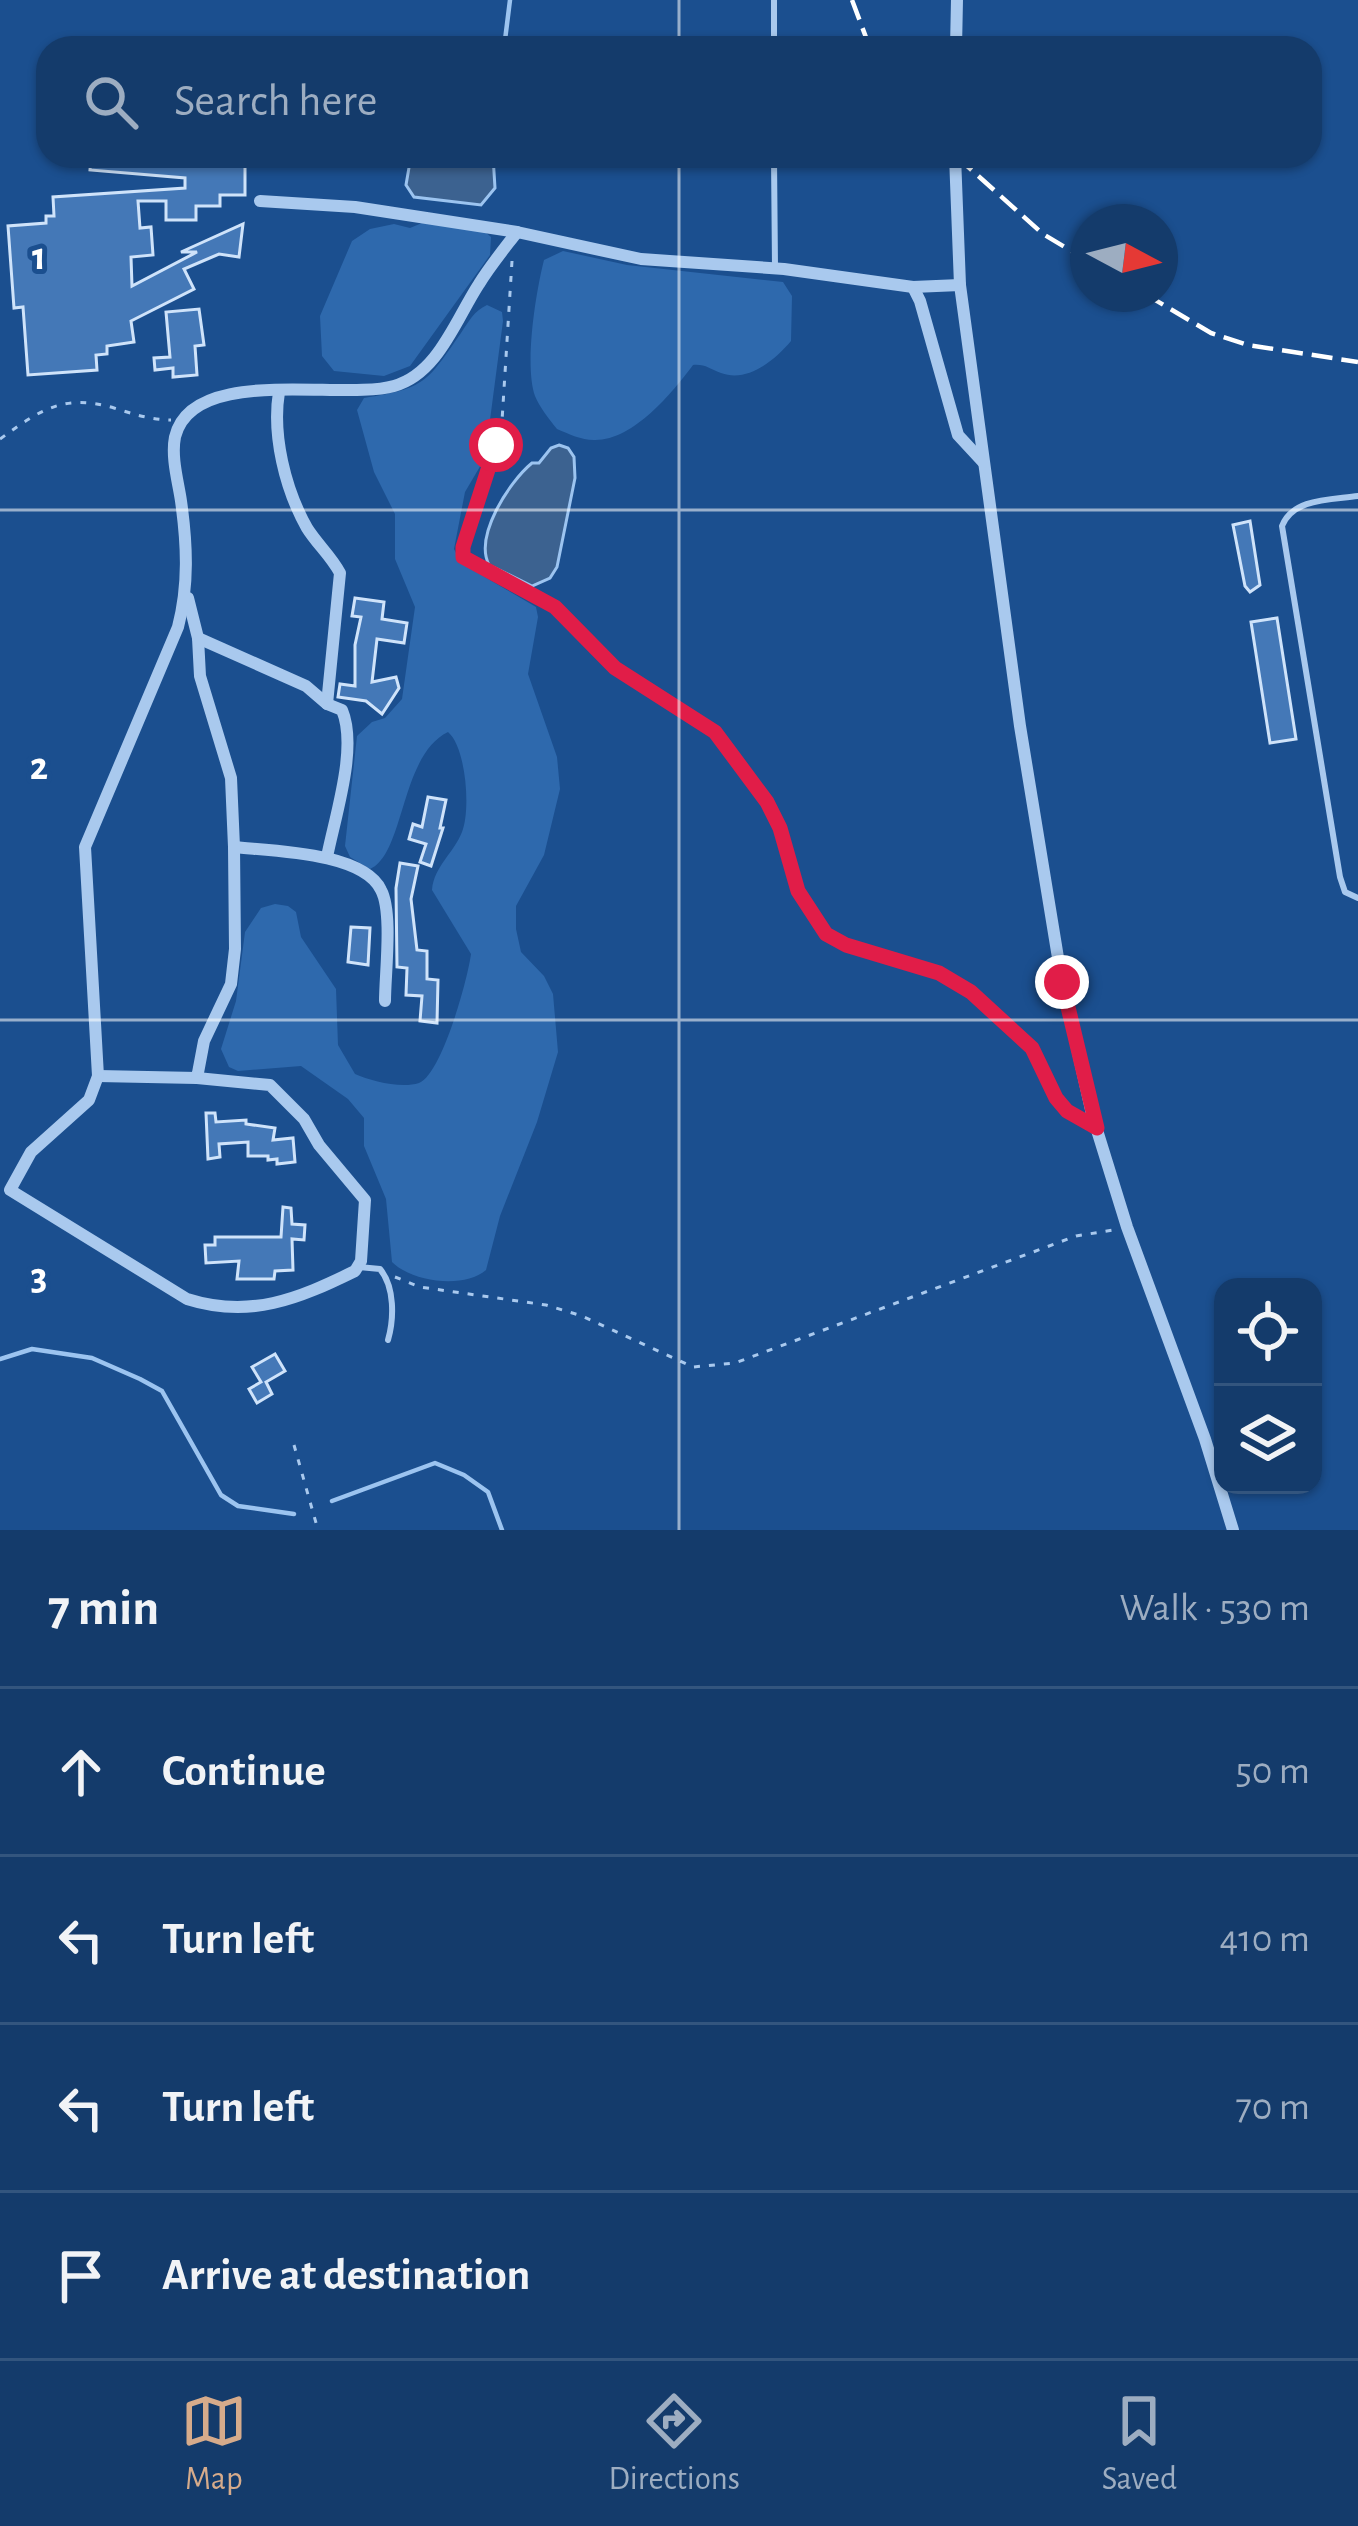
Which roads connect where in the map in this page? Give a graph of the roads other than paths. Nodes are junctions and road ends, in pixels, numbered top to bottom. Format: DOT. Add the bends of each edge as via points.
graph roads {
  1 [pos="774,0"];
  2 [pos="957,0"];
  3 [pos="774,36"];
  4 [pos="956,36"];
  5 [pos="774,168"];
  6 [pos="956,168"];
  7 [pos="260,201"];
  8 [pos="515,234"];
  9 [pos="775,268"];
  10 [pos="960,285"];
  11 [pos="913,287"];
  12 [pos="279,392"];
  13 [pos="984,463"];
  14 [pos="1358,496"];
  15 [pos="186,591"];
  16 [pos="198,638"];
  17 [pos="327,704"];
  18 [pos="234,848"];
  19 [pos="327,857"];
  20 [pos="1358,898"];
  21 [pos="385,1001"];
  22 [pos="98,1076"];
  23 [pos="196,1078"];
  24 [pos="358,1267"];
  25 [pos="388,1340"];
  26 [pos="1233,1530"];
  1 -- 3 [label="lane"];
  2 -- 4 [label="street"];
  5 -- 9 [label="lane"];
  6 -- 10 [label="street"];
  7 -- 8 [label="street" via="356,207"];
  8 -- 9 [label="street" via="640,259"];
  8 -- 12 [label="street" via="412,379 390,388"];
  9 -- 11 [label="street"];
  10 -- 11 [label="street"];
  10 -- 13 [label="street"];
  11 -- 13 [label="street" via="958,435"];
  12 -- 15 [label="street" via="203,404 176,435"];
  12 -- 17 [label="street" via="292,495 340,573"];
  13 -- 26 [label="street" via="1062,982 1127,1227"];
  14 -- 20 [label="lane" via="1301,505 1282,526 1340,877"];
  15 -- 16 [label="street"];
  15 -- 22 [label="street" via="85,847"];
  16 -- 17 [label="street" via="306,686"];
  16 -- 18 [label="street" via="200,676 231,778"];
  17 -- 19 [label="street" via="348,724"];
  18 -- 19 [label="street"];
  18 -- 23 [label="street" via="231,984"];
  19 -- 21 [label="street" via="381,888"];
  22 -- 23 [label="street"];
  22 -- 24 [label="street" via="89,1100 31,1152 10,1190 206,1305 279,1304"];
  23 -- 24 [label="street" via="270,1085 304,1119 364,1201"];
  24 -- 25 [label="lane" via="384,1272"];
}
